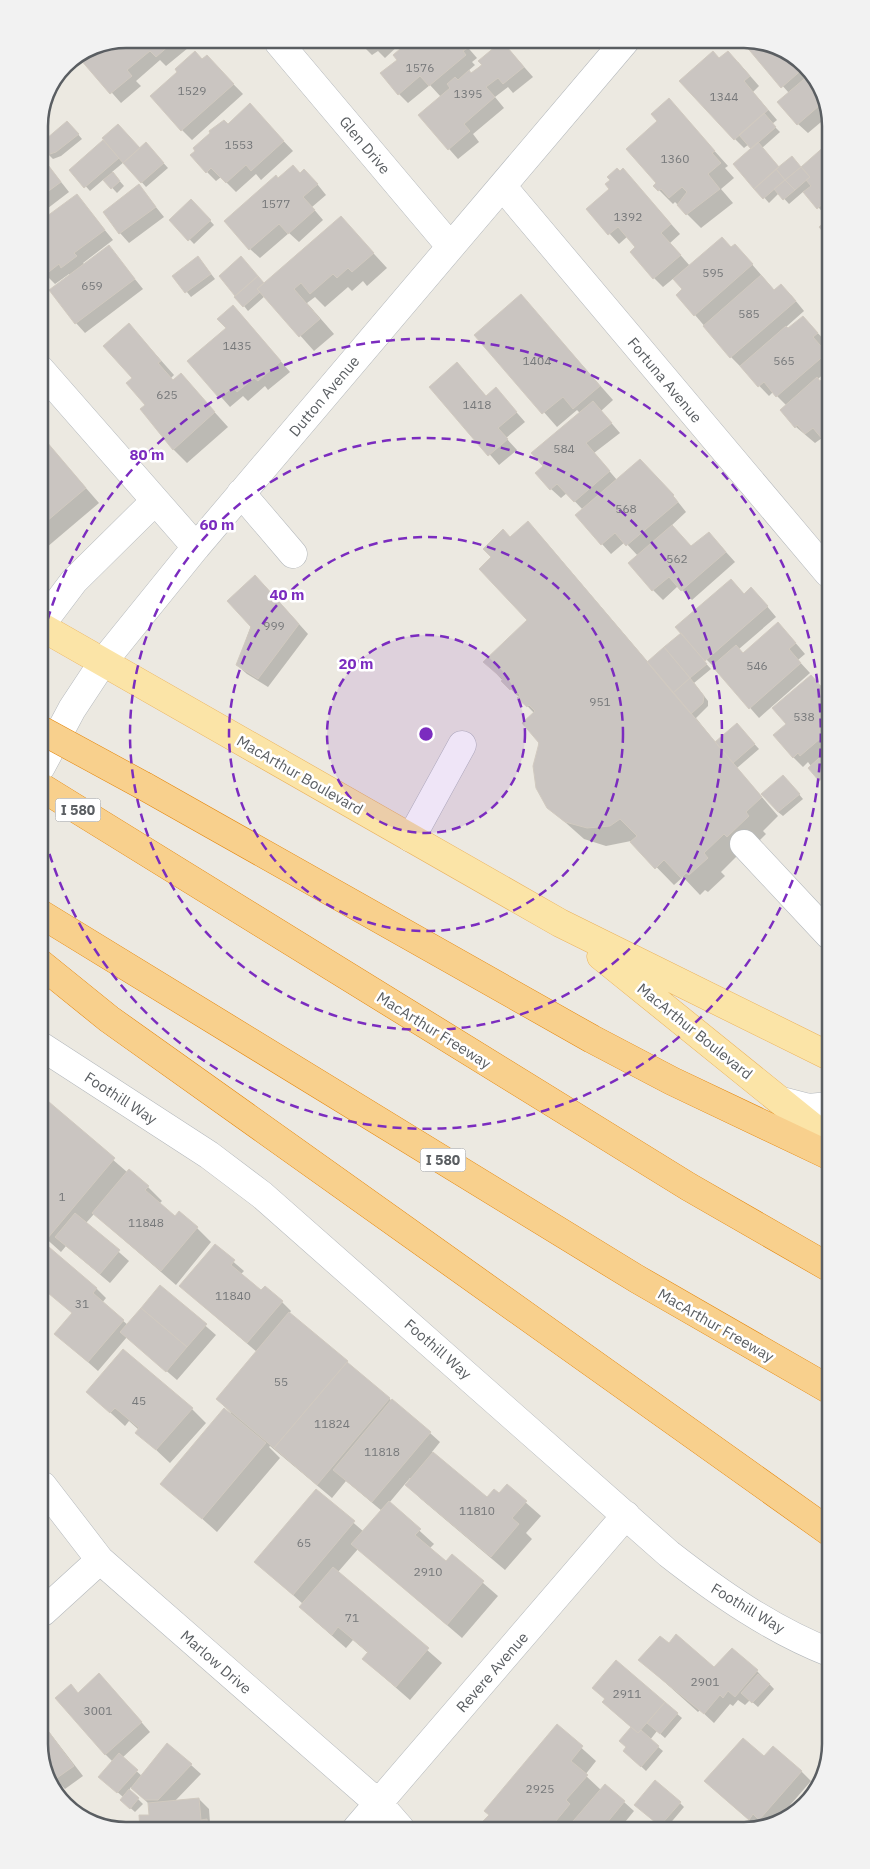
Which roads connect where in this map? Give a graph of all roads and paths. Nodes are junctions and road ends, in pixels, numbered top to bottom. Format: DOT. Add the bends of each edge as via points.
graph roads {
  1 [pos="283,48"];
  2 [pos="619,48"];
  3 [pos="502,187"];
  4 [pos="450,246"];
  5 [pos="48,378"];
  6 [pos="241,493"];
  7 [pos="155,501"];
  8 [pos="196,547"];
  9 [pos="292,554"];
  10 [pos="822,566"];
  11 [pos="48,616"];
  12 [pos="48,630"];
  13 [pos="103,662"];
  14 [pos="48,734"];
  15 [pos="462,746"];
  16 [pos="48,754"];
  17 [pos="48,791"];
  18 [pos="411,838"];
  19 [pos="744,844"];
  20 [pos="50,919"];
  21 [pos="560,923"];
  22 [pos="822,928"];
  23 [pos="47,969"];
  24 [pos="47,1050"];
  25 [pos="822,1053"];
  26 [pos="782,1101"];
  27 [pos="822,1107"];
  28 [pos="822,1134"];
  29 [pos="822,1152"];
  30 [pos="822,1263"];
  31 [pos="822,1385"];
  32 [pos="47,1491"];
  33 [pos="626,1515"];
  34 [pos="822,1527"];
  35 [pos="100,1560"];
  36 [pos="47,1608"];
  37 [pos="822,1649"];
  38 [pos="379,1804"];
  39 [pos="363,1821"];
  40 [pos="394,1821"];
  1 -- 4 [label="street, Glen Drive"];
  2 -- 3 [label="street, Dutton Avenue"];
  3 -- 4 [label="street, Dutton Avenue"];
  3 -- 10 [label="street, Fortuna Avenue"];
  4 -- 6 [label="street, Dutton Avenue"];
  5 -- 7 [label="street"];
  6 -- 8 [label="street, Dutton Avenue"];
  6 -- 9 [label="street"];
  7 -- 8 [label="street"];
  7 -- 11 [label="street" via="74,580"];
  8 -- 13 [label="street, Dutton Avenue"];
  12 -- 13 [label="main road, MacArthur Boulevard"];
  13 -- 16 [label="street, Dutton Avenue"];
  13 -- 18 [label="main road, MacArthur Boulevard"];
  14 -- 29 [label="highway, bridge" via="592,1039"];
  15 -- 18 [label="street"];
  17 -- 30 [label="highway, MacArthur Freeway / I 580" via="689,1188"];
  18 -- 21 [label="main road, MacArthur Boulevard"];
  19 -- 22 [label="street"];
  20 -- 31 [label="highway, MacArthur Freeway / I 580" via="637,1279"];
  21 -- 25 [label="main road, MacArthur Boulevard"];
  21 -- 26 [label="main road, MacArthur Boulevard"];
  23 -- 34 [label="highway" via="109,1019"];
  24 -- 33 [label="street, Foothill Way" via="209,1155 262,1195"];
  26 -- 27 [label="street" via="808,1108"];
  26 -- 28 [label="main road, MacArthur Boulevard"];
  32 -- 35 [label="street, Marlow Drive"];
  33 -- 37 [label="street, Foothill Way" via="715,1590 768,1622"];
  33 -- 38 [label="street, Revere Avenue"];
  35 -- 36 [label="street"];
  35 -- 38 [label="street, Marlow Drive"];
  38 -- 39 [label="street, Revere Avenue"];
  38 -- 40 [label="street, Marlow Drive"];
}
